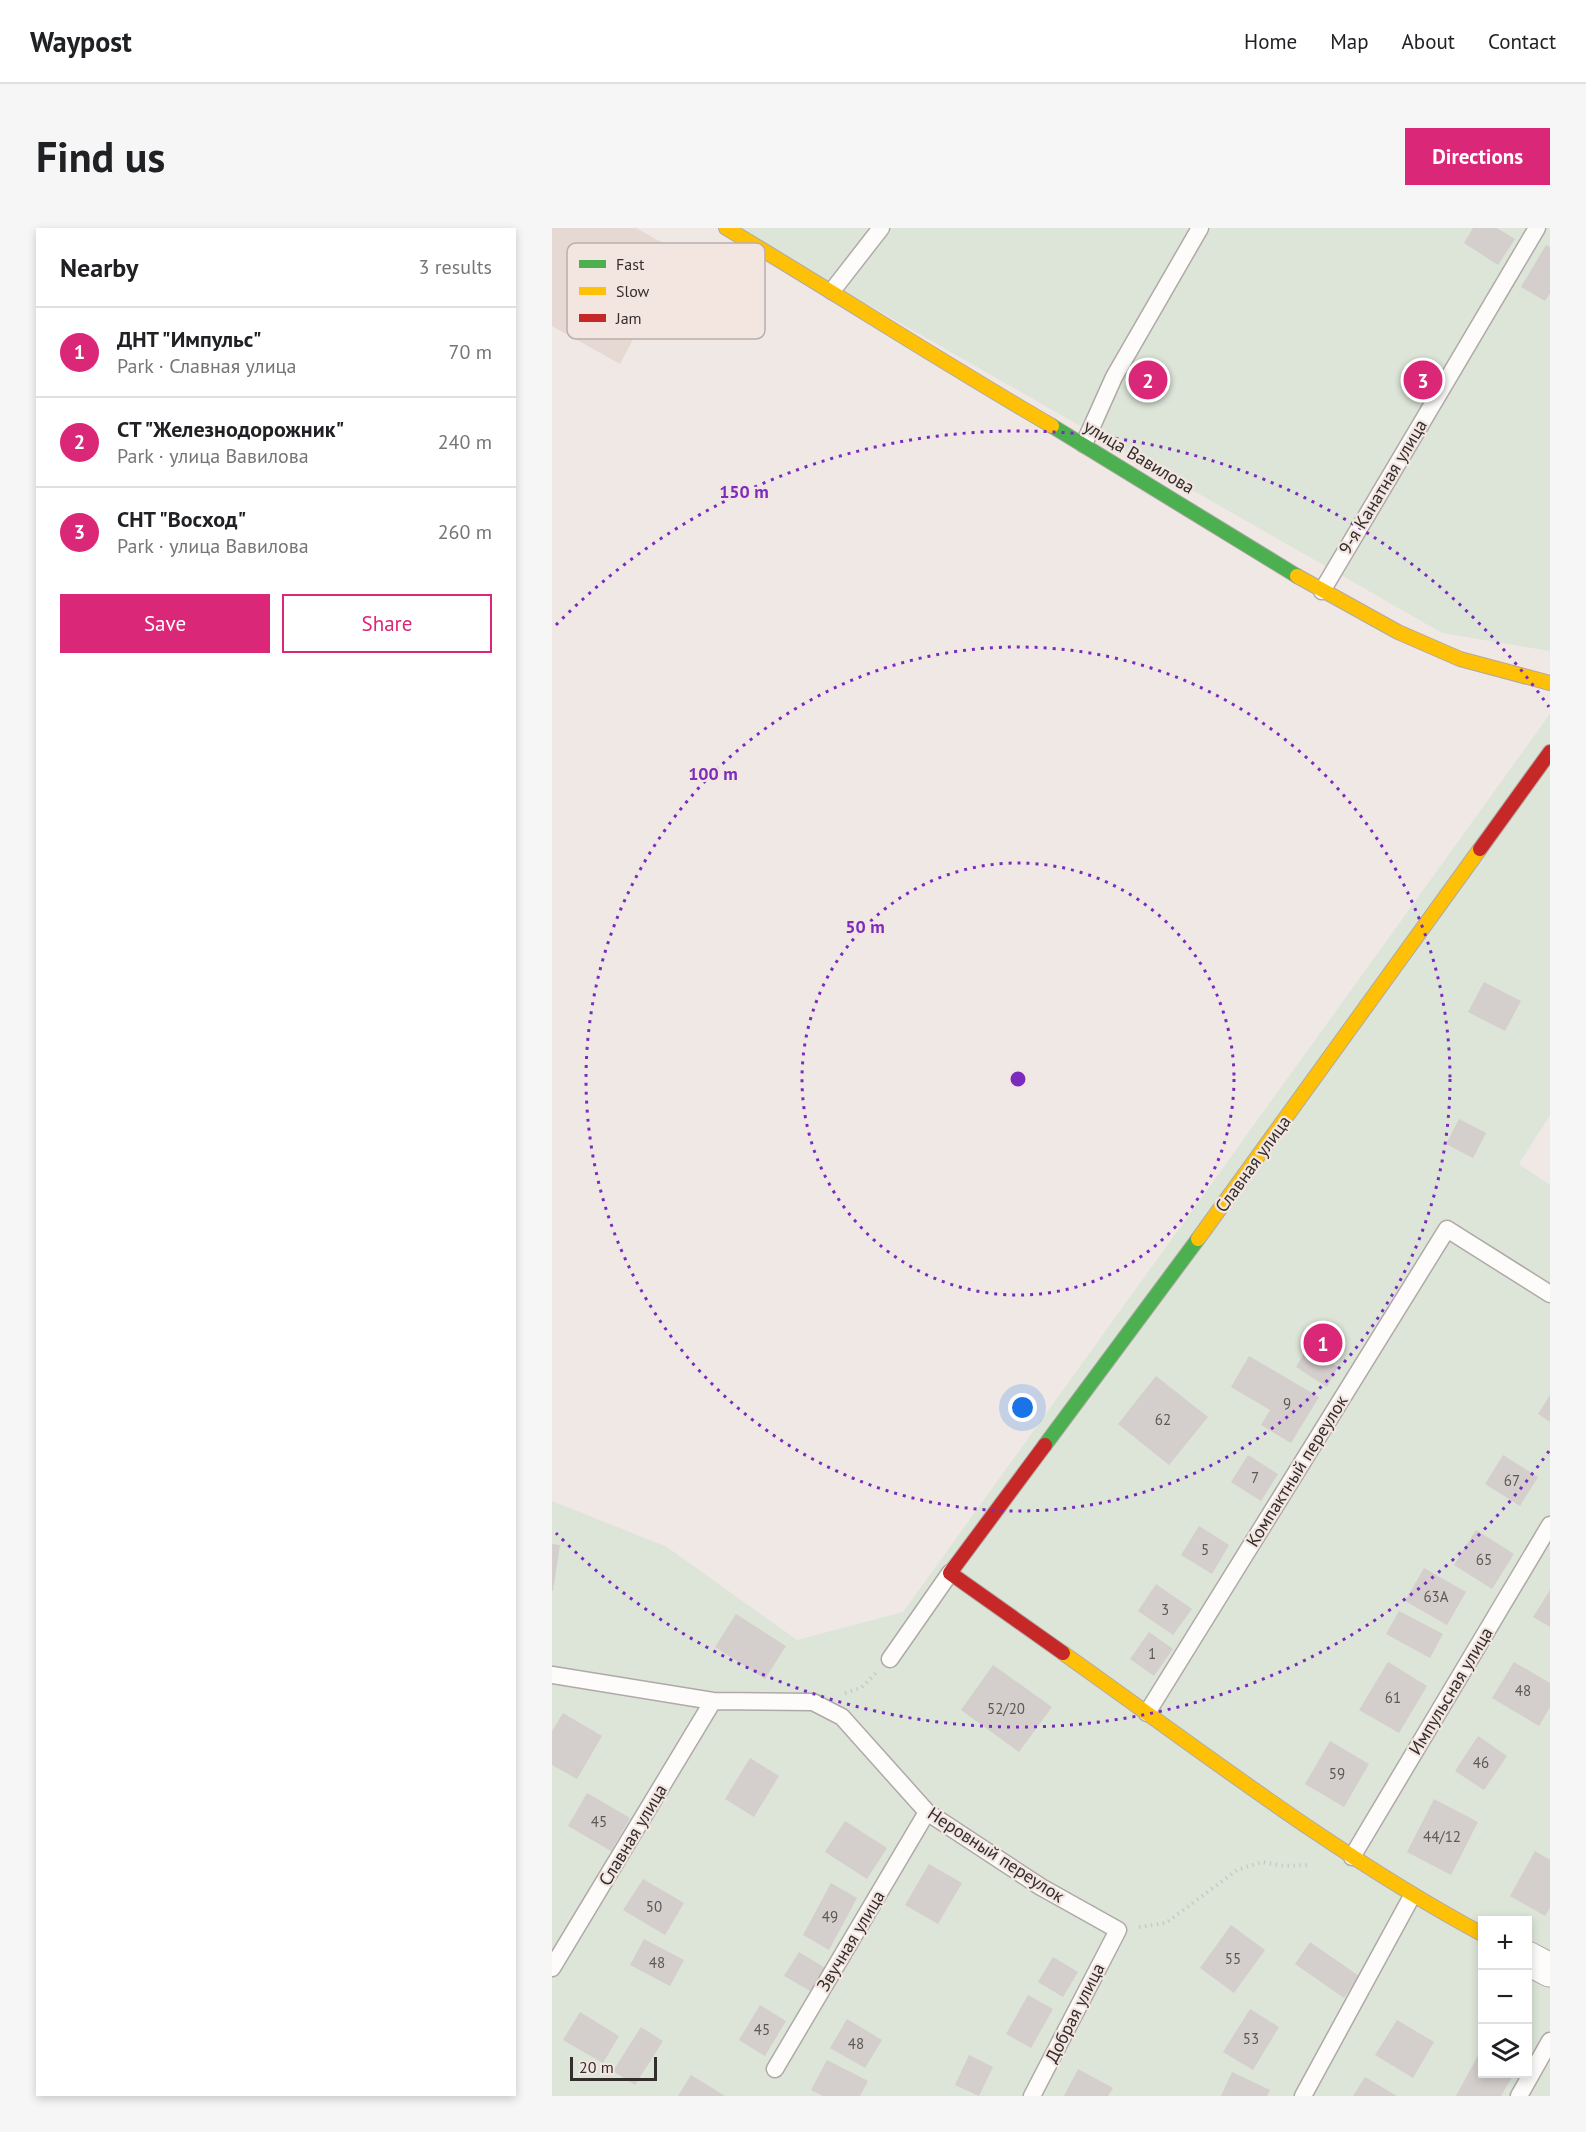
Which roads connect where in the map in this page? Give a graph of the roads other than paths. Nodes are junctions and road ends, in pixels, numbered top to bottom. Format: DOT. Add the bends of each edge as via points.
graph roads {
  1 [pos="726,228"];
  2 [pos="881,228"];
  3 [pos="1200,228"];
  4 [pos="1537,228"];
  5 [pos="751,243"];
  6 [pos="765,251"];
  7 [pos="832,291"];
  8 [pos="1084,444"];
  9 [pos="1322,591"];
  10 [pos="1550,683"];
  11 [pos="1550,752"];
  12 [pos="1550,1294"];
  13 [pos="1550,1525"];
  14 [pos="950,1573"];
  15 [pos="890,1659"];
  16 [pos="552,1676"];
  17 [pos="714,1701"];
  18 [pos="1147,1713"];
  19 [pos="927,1812"];
  20 [pos="1352,1857"];
  21 [pos="1412,1896"];
  22 [pos="1118,1930"];
  23 [pos="1478,1932"];
  24 [pos="1532,1961"];
  25 [pos="552,1968"];
  26 [pos="1550,1970"];
  27 [pos="1550,2041"];
  28 [pos="775,2069"];
  29 [pos="1032,2096"];
  30 [pos="1303,2096"];
  31 [pos="1519,2096"];
  1 -- 5 [label="street, улица Вавилова"];
  2 -- 7 [label="lane"];
  3 -- 8 [label="lane" via="1114,376"];
  4 -- 9 [label="lane, 9-я Канатная улица"];
  6 -- 7 [label="street, улица Вавилова"];
  7 -- 8 [label="street, улица Вавилова" via="941,362"];
  8 -- 9 [label="street, улица Вавилова"];
  9 -- 10 [label="street, улица Вавилова" via="1398,632 1460,659"];
  11 -- 14 [label="street, Славная улица" via="1234,1191"];
  12 -- 18 [label="lane, Компактный переулок" via="1447,1229"];
  13 -- 20 [label="lane, Импульсная улица"];
  14 -- 15 [label="lane"];
  14 -- 18 [label="street"];
  16 -- 17 [label="lane, Неровный переулок"];
  17 -- 19 [label="lane, Неровный переулок" via="813,1702 842,1717"];
  17 -- 25 [label="lane, Славная улица"];
  18 -- 20 [label="street"];
  19 -- 22 [label="lane, Неровный переулок" via="1041,1887"];
  19 -- 28 [label="lane, Звучная улица"];
  20 -- 21 [label="street"];
  21 -- 23 [label="street"];
  21 -- 30 [label="lane"];
  22 -- 29 [label="lane, Добрая улица"];
  24 -- 26 [label="street"];
  27 -- 31 [label="lane"];
}
